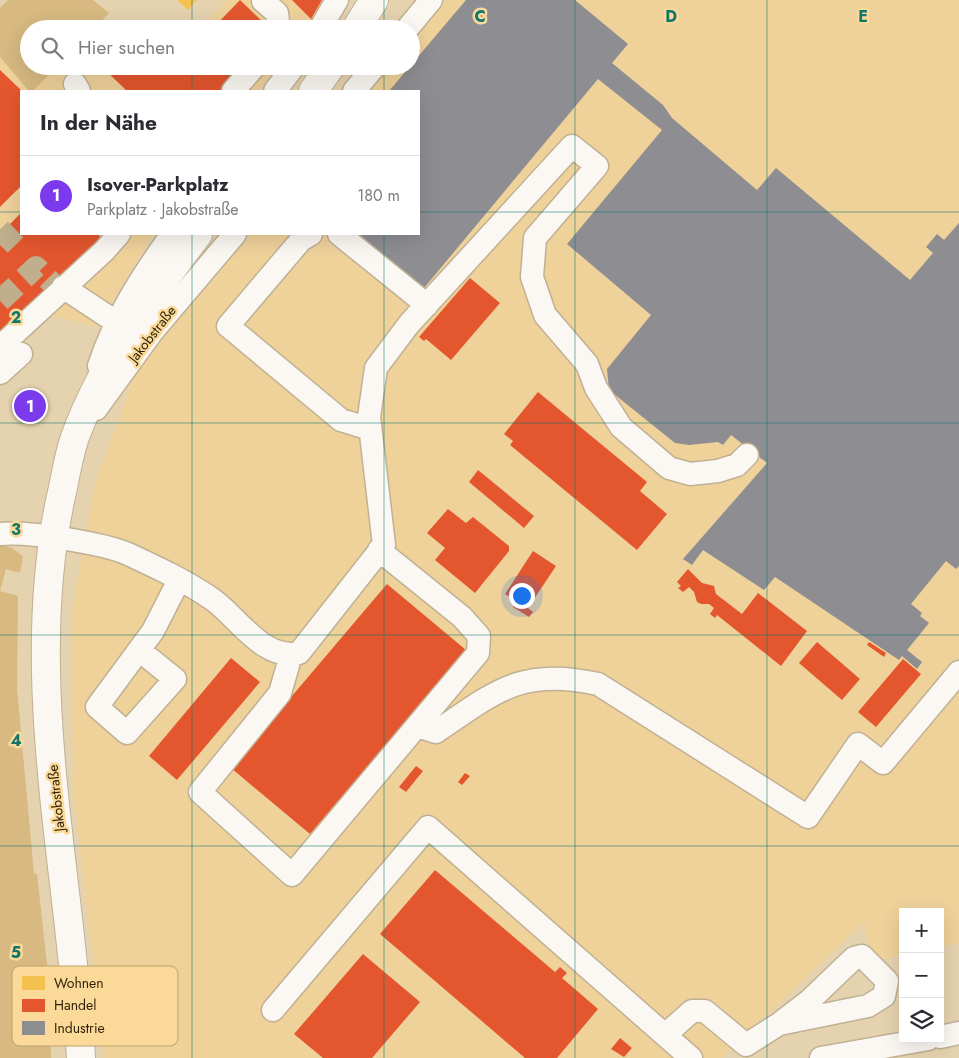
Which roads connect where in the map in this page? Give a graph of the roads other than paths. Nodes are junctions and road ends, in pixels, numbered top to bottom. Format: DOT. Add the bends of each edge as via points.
graph roads {
  1 [pos="337,0"];
  2 [pos="374,0"];
  3 [pos="431,0"];
  4 [pos="264,1"];
  5 [pos="278,20"];
  6 [pos="325,20"];
  7 [pos="362,20"];
  8 [pos="414,20"];
  9 [pos="247,75"];
  10 [pos="287,75"];
  11 [pos="325,75"];
  12 [pos="367,75"];
  13 [pos="234,90"];
  14 [pos="276,90"];
  15 [pos="314,90"];
  16 [pos="355,90"];
  17 [pos="171,235"];
  18 [pos="197,235"];
  19 [pos="234,235"];
  20 [pos="309,235"];
  21 [pos="340,235"];
  22 [pos="113,236"];
  23 [pos="58,287"];
  24 [pos="426,305"];
  25 [pos="107,317"];
  26 [pos="0,347"];
  27 [pos="21,354"];
  28 [pos="0,372"];
  29 [pos="370,429"];
  30 [pos="75,438"];
  31 [pos="747,455"];
  32 [pos="0,534"];
  33 [pos="52,538"];
  34 [pos="379,550"];
  35 [pos="180,580"];
  36 [pos="139,650"];
  37 [pos="291,655"];
  38 [pos="959,672"];
  39 [pos="417,726"];
  40 [pos="75,966"];
  41 [pos="273,1010"];
  42 [pos="779,1024"];
  43 [pos="959,1033"];
  44 [pos="665,1035"];
  45 [pos="944,1036"];
  46 [pos="906,1043"];
  47 [pos="691,1058"];
  48 [pos="822,1058"];
  1 -- 6 [label="street"];
  2 -- 7 [label="main road"];
  3 -- 8 [label="street"];
  4 -- 5 [label="street" via="277,13"];
  9 -- 13 [label="street"];
  10 -- 14 [label="street"];
  11 -- 15 [label="main road"];
  12 -- 16 [label="street"];
  17 -- 25 [label="street, Jakobstraße"];
  18 -- 30 [label="main road" via="128,330 109,362"];
  19 -- 30 [label="street, Jakobstraße" via="152,332"];
  20 -- 29 [label="street" via="301,240 228,326 341,420"];
  21 -- 24 [label="street"];
  22 -- 23 [label="street"];
  23 -- 25 [label="street"];
  23 -- 26 [label="street"];
  24 -- 29 [label="street" via="376,368"];
  24 -- 31 [label="street" via="572,146 597,166 535,238 532,277 545,315 587,364 596,388 620,427 669,468 690,474 718,472 737,465"];
  25 -- 30 [label="street, Jakobstraße"];
  27 -- 28 [label="street"];
  29 -- 34 [label="street" via="383,528 384,545"];
  30 -- 33 [label="main road, Jakobstraße"];
  32 -- 33 [label="street"];
  33 -- 35 [label="street" via="125,552"];
  33 -- 40 [label="main road, Jakobstraße" via="46,668 52,770"];
  34 -- 37 [label="street" via="299,653"];
  34 -- 39 [label="street" via="462,617 480,636 478,654"];
  35 -- 36 [label="street" via="153,632"];
  35 -- 37 [label="street" via="213,599 266,646"];
  37 -- 39 [label="street" via="280,693 200,792 292,875"];
  38 -- 39 [label="street" via="884,763 858,744 808,817 598,684 547,678 514,684 483,700 436,732"];
  41 -- 44 [label="street" via="428,827"];
  42 -- 44 [label="street" via="746,1045 705,1011 692,1010"];
  43 -- 45 [label="street"];
  44 -- 47 [label="street"];
  46 -- 48 [label="street"];
}
